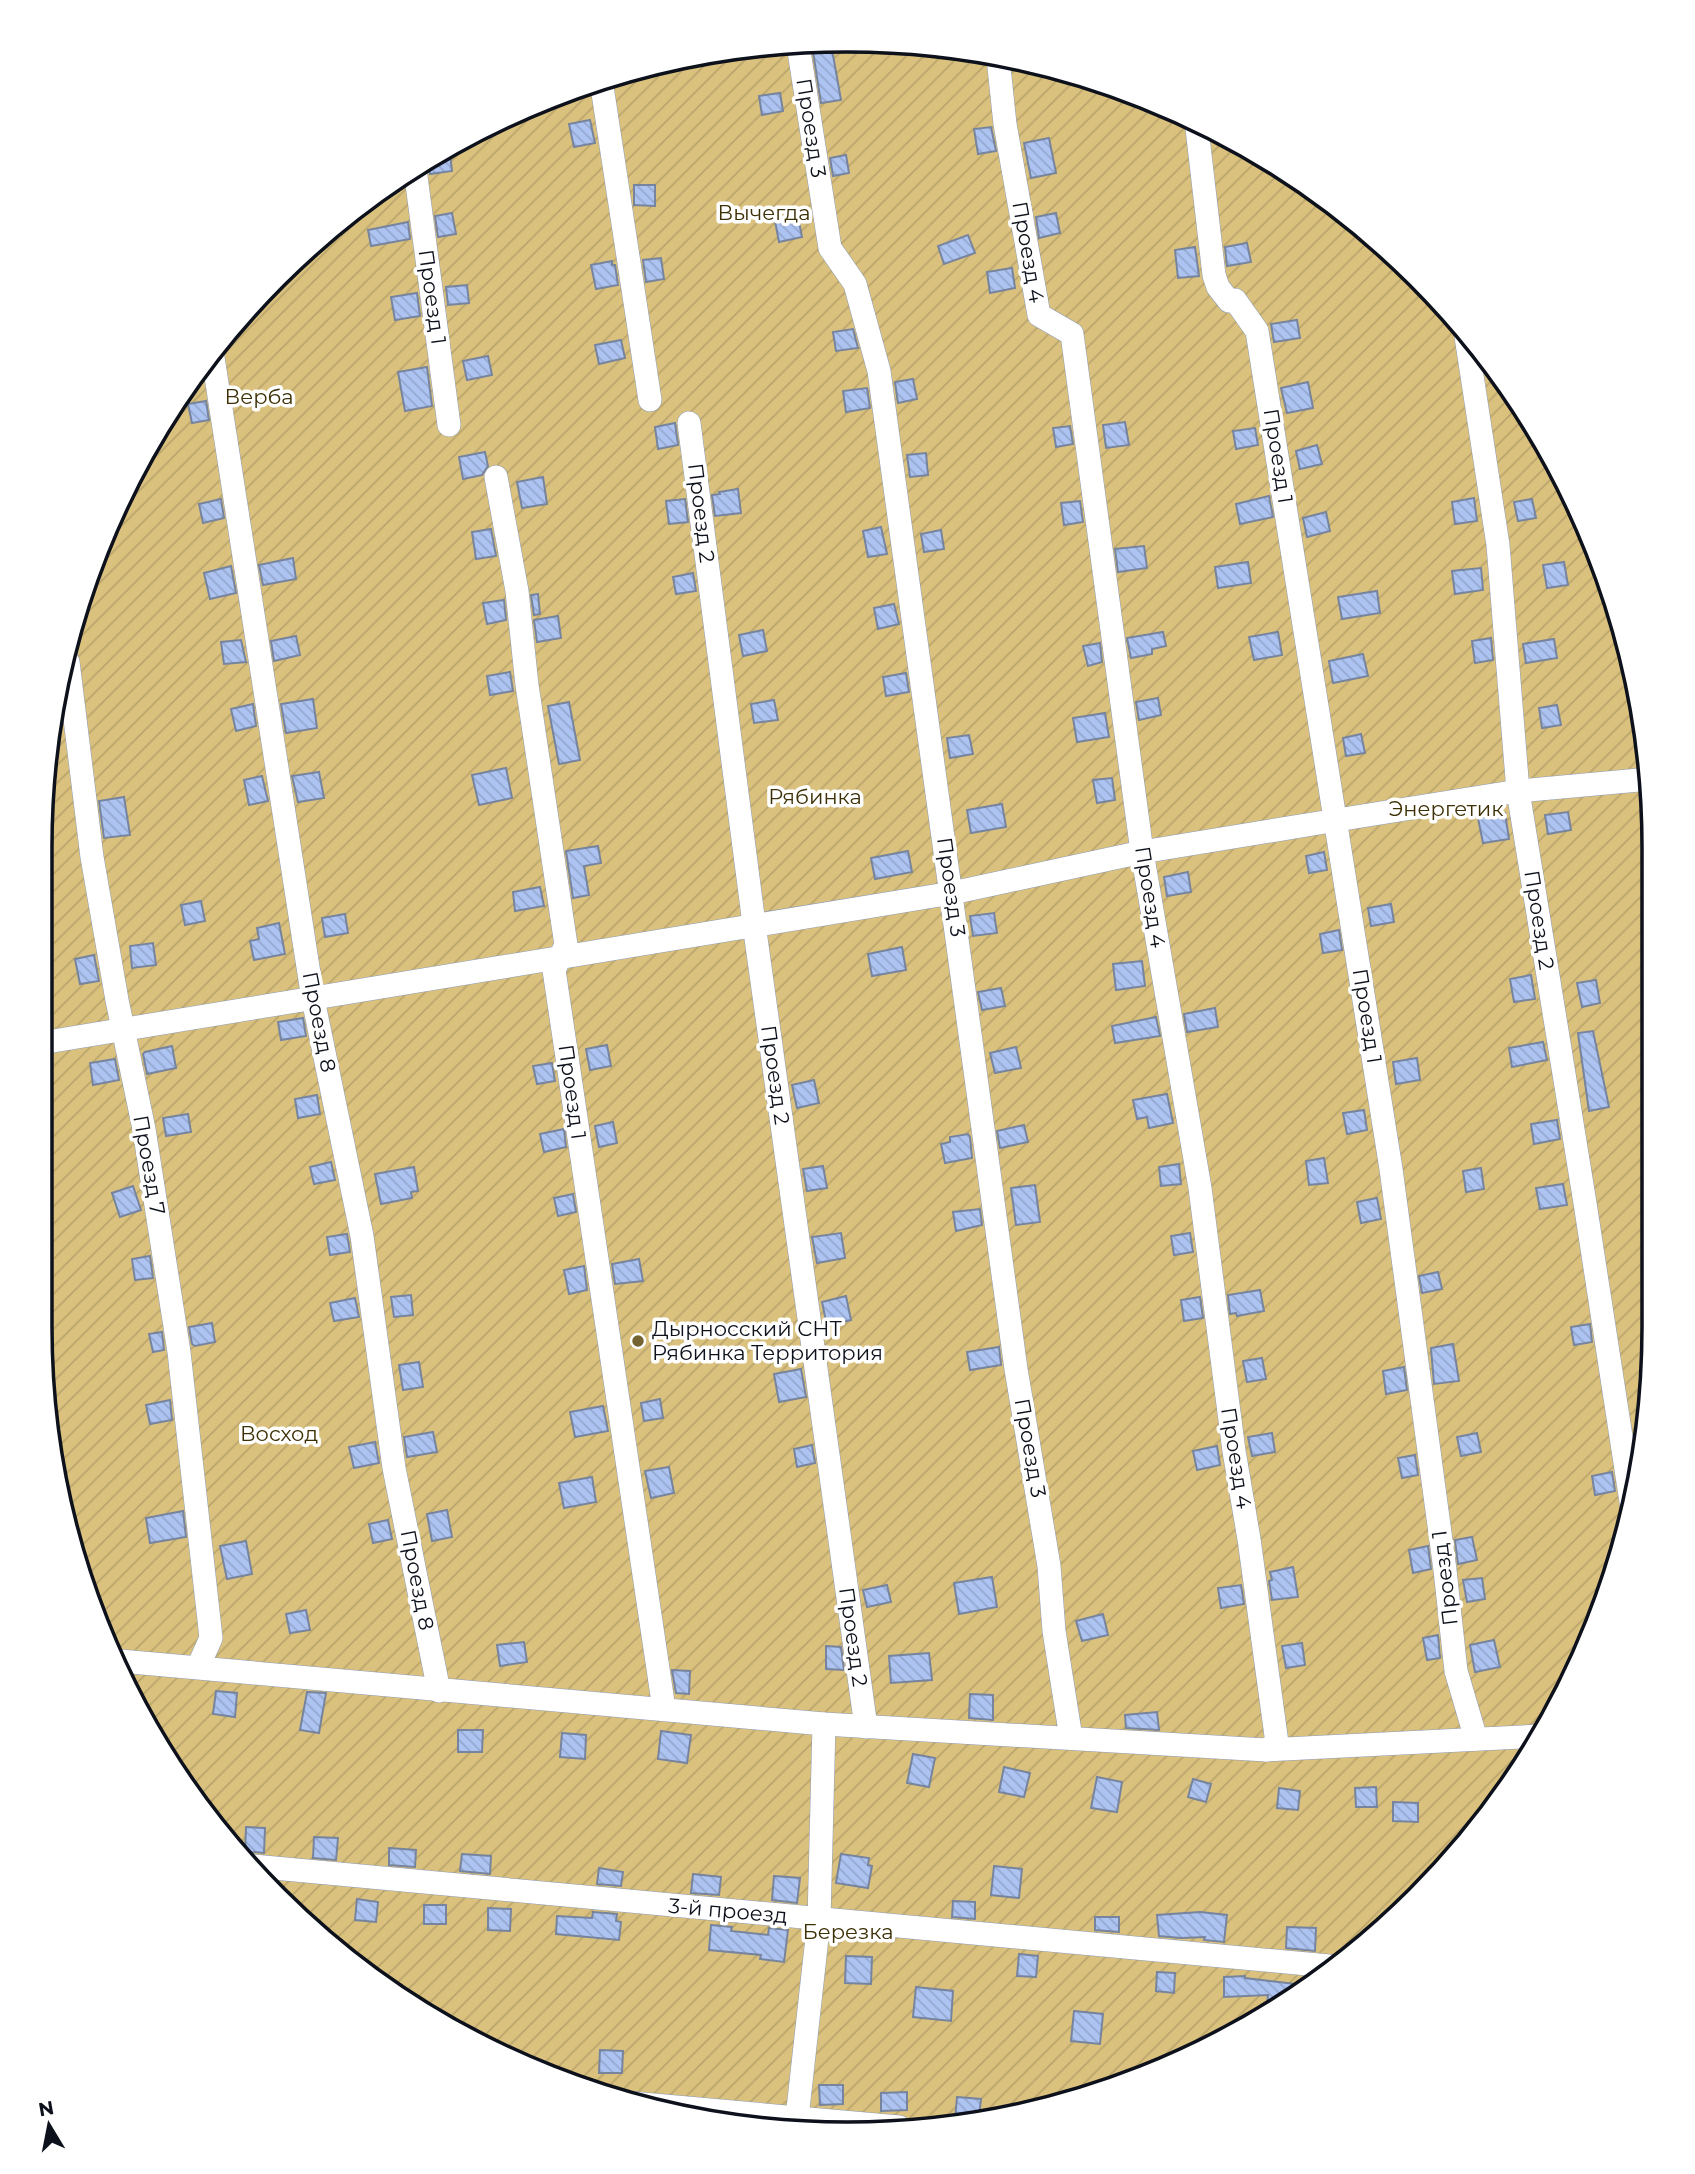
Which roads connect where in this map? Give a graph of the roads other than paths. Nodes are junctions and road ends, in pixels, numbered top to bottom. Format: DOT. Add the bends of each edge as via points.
graph roads {
  1 [pos="799,54"];
  2 [pos="999,67"];
  3 [pos="603,92"];
  4 [pos="1198,133"];
  5 [pos="416,180"];
  6 [pos="1468,352"];
  7 [pos="215,367"];
  8 [pos="650,400"];
  9 [pos="689,423"];
  10 [pos="449,425"];
  11 [pos="496,477"];
  12 [pos="70,682"];
  13 [pos="1639,780"];
  14 [pos="1518,791"];
  15 [pos="1337,820"];
  16 [pos="1142,852"];
  17 [pos="952,893"];
  18 [pos="754,924"];
  19 [pos="560,957"];
  20 [pos="313,999"];
  21 [pos="123,1030"];
  22 [pos="52,1041"];
  23 [pos="1628,1479"];
  24 [pos="127,1662"];
  25 [pos="198,1667"];
  26 [pos="439,1691"];
  27 [pos="664,1709"];
  28 [pos="824,1724"];
  29 [pos="866,1727"];
  30 [pos="1528,1737"];
  31 [pos="1071,1738"];
  32 [pos="1476,1739"];
  33 [pos="1266,1750"];
  34 [pos="265,1867"];
  35 [pos="819,1920"];
  36 [pos="1320,1965"];
  37 [pos="796,2120"];
  1 -- 17 [label="street, Проезд 3" via="830,248 855,284 879,371"];
  2 -- 16 [label="street, Проезд 4" via="1039,316 1072,334"];
  3 -- 8 [label="street"];
  4 -- 15 [label="street, Проезд 1" via="1214,275 1218,288 1229,302 1235,300 1258,331"];
  5 -- 10 [label="street, Проезд 1"];
  6 -- 14 [label="street, Проезд 2" via="1498,545"];
  7 -- 20 [label="street, Проезд 8"];
  9 -- 18 [label="street, Проезд 2"];
  11 -- 19 [label="street, Проезд 1" via="517,591 566,945"];
  12 -- 21 [label="street, Проезд 7" via="92,857"];
  13 -- 14 [label="street"];
  14 -- 15 [label="street"];
  14 -- 23 [label="street, Проезд 2"];
  15 -- 16 [label="street"];
  15 -- 32 [label="street, Проезд 1" via="1391,1169 1456,1671"];
  16 -- 17 [label="street"];
  16 -- 33 [label="street, Проезд 4" via="1200,1188 1278,1743"];
  17 -- 18 [label="street"];
  17 -- 31 [label="street, Проезд 3"];
  18 -- 19 [label="street"];
  18 -- 29 [label="street, Проезд 2"];
  19 -- 20 [label="street"];
  19 -- 27 [label="street, Проезд 1" via="554,970"];
  20 -- 21 [label="street"];
  20 -- 26 [label="street, Проезд 8" via="362,1236 394,1468"];
  21 -- 22 [label="street"];
  21 -- 25 [label="street, Проезд 7" via="144,1129 179,1352 211,1638"];
  24 -- 25 [label="street"];
  25 -- 26 [label="street"];
  26 -- 27 [label="street"];
  27 -- 28 [label="street"];
  28 -- 29 [label="street"];
  28 -- 35 [label="street"];
  29 -- 31 [label="street"];
  30 -- 32 [label="street"];
  31 -- 33 [label="street"];
  32 -- 33 [label="street"];
  34 -- 35 [label="street, 3-й проезд"];
  35 -- 36 [label="street, 3-й проезд"];
  35 -- 37 [label="street"];
}
